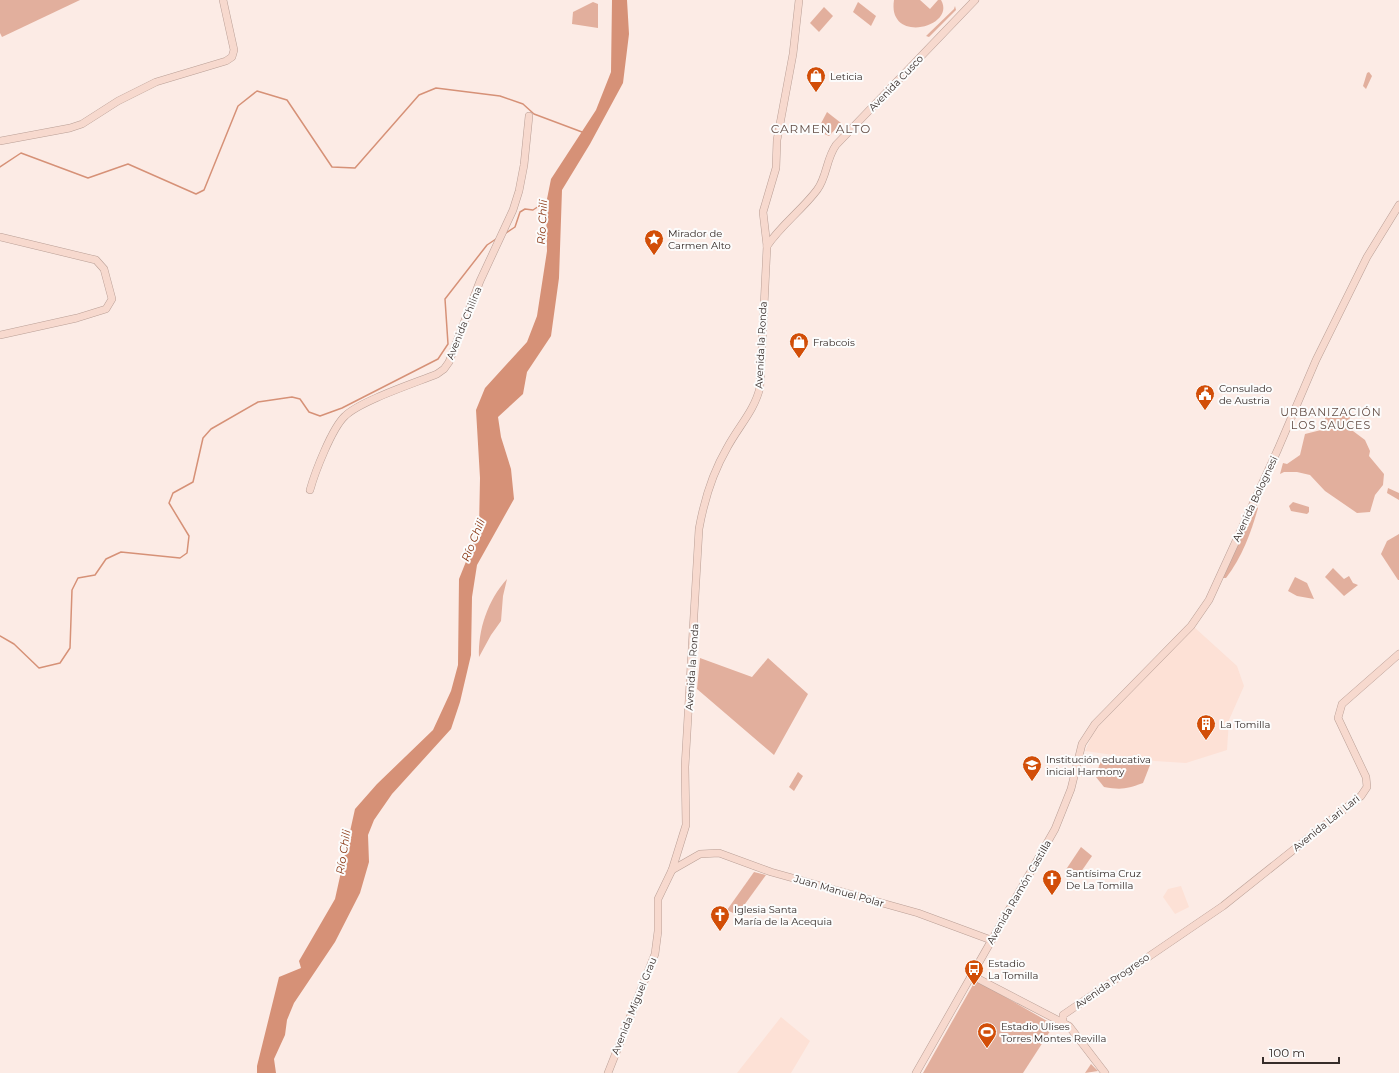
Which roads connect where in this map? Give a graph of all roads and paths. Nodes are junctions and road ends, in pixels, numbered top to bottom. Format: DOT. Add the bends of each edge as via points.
graph roads {
  1 [pos="223,0"];
  2 [pos="799,0"];
  3 [pos="975,0"];
  4 [pos="529,116"];
  5 [pos="0,141"];
  6 [pos="1399,205"];
  7 [pos="765,227"];
  8 [pos="780,230"];
  9 [pos="0,237"];
  10 [pos="767,246"];
  11 [pos="0,335"];
  12 [pos="310,490"];
  13 [pos="1399,654"];
  14 [pos="1076,768"];
  15 [pos="677,853"];
  16 [pos="687,861"];
  17 [pos="672,870"];
  18 [pos="991,940"];
  19 [pos="1169,941"];
  20 [pos="971,975"];
  21 [pos="1063,1023"];
  22 [pos="608,1073"];
  23 [pos="916,1073"];
  24 [pos="1105,1073"];
  1 -- 5 [label="main road" via="234,50 226,61 156,82 82,124"];
  2 -- 7 [label="main road, Avenida la Ronda" via="793,54 777,140 776,168 763,212"];
  3 -- 8 [label="main road, Avenida Cusco" via="836,145 830,155 826,174 817,189"];
  4 -- 12 [label="main road, Avenida Chilina" via="524,165 517,198 449,362 437,374 346,414 335,428"];
  6 -- 14 [label="main road, Avenida Bolognesi" via="1367,257 1316,360 1209,600 1191,626 1094,724 1082,744"];
  7 -- 8 [label="main road"];
  7 -- 10 [label="main road, Avenida la Ronda"];
  8 -- 10 [label="main road, Avenida Cusco"];
  9 -- 11 [label="main road" via="96,260 104,269 112,299 106,309"];
  10 -- 15 [label="main road, Avenida la Ronda" via="759,394 718,464 699,529 685,767 686,825"];
  13 -- 19 [label="main road, Avenida Lari Lari" via="1342,704 1338,718 1366,777 1367,787 1361,796 1223,906"];
  14 -- 18 [label="main road, Avenida Ramón Castilla" via="1055,829"];
  15 -- 16 [label="main road"];
  15 -- 17 [label="main road, Avenida la Ronda"];
  16 -- 17 [label="main road, Juan Manuel Polar"];
  16 -- 18 [label="main road, Juan Manuel Polar" via="700,854 719,853 771,872 918,913"];
  17 -- 22 [label="main road, Avenida Miguel Grau" via="658,899 655,954"];
  18 -- 20 [label="main road, Avenida Ramón Castilla"];
  19 -- 21 [label="main road, Avenida Progreso" via="1064,1014"];
  20 -- 21 [label="main road"];
  20 -- 23 [label="main road, Avenida Ramón Castilla"];
  21 -- 24 [label="main road" via="1071,1028"];
}
